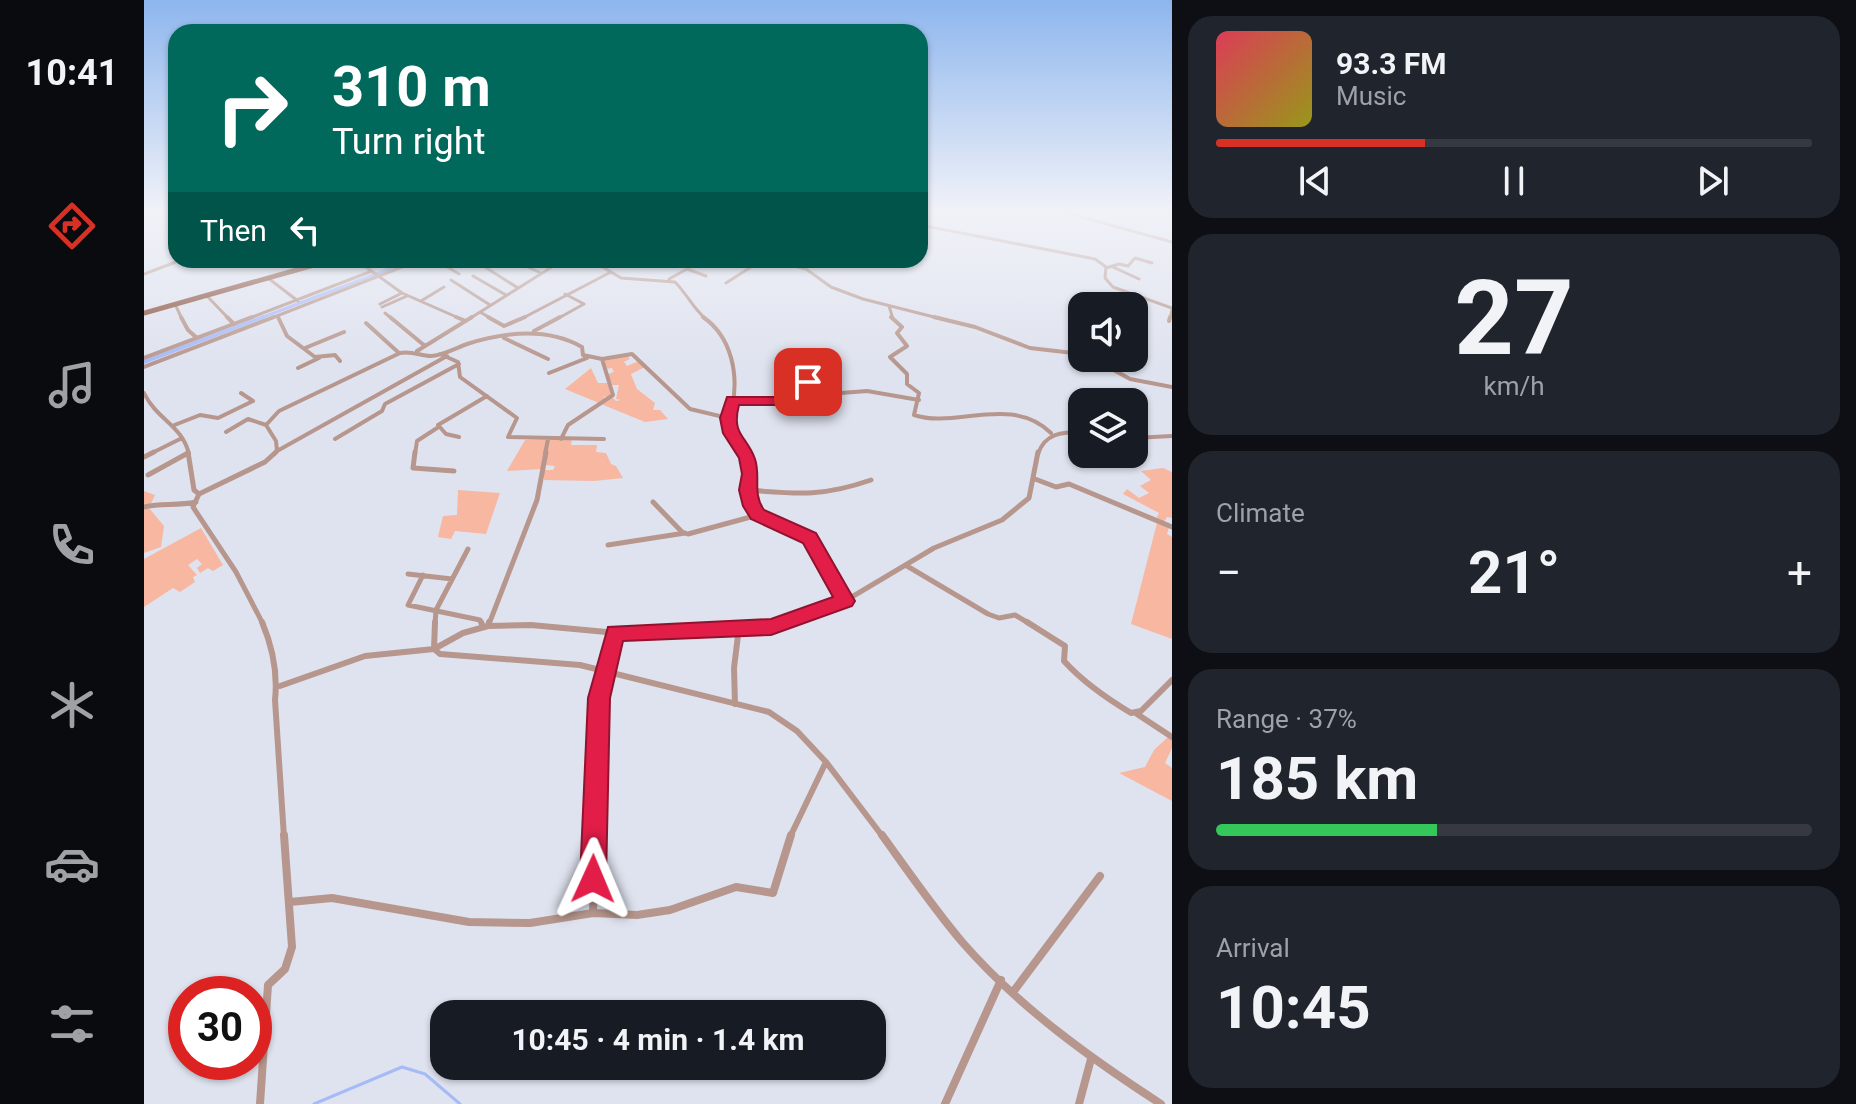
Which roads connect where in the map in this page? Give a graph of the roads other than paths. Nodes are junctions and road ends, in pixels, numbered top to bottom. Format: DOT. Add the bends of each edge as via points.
graph roads {
  1 [pos="1099,262"];
  2 [pos="1132,262"];
  3 [pos="1147,262"];
  4 [pos="1152,263"];
  5 [pos="168,265"];
  6 [pos="304,268"];
  7 [pos="367,268"];
  8 [pos="395,268"];
  9 [pos="449,268"];
  10 [pos="487,268"];
  11 [pos="529,268"];
  12 [pos="551,268"];
  13 [pos="606,268"];
  14 [pos="749,268"];
  15 [pos="797,268"];
  16 [pos="1109,268"];
  17 [pos="612,271"];
  18 [pos="144,274"];
  19 [pos="376,274"];
  20 [pos="459,274"];
  21 [pos="542,274"];
  22 [pos="473,276"];
  23 [pos="706,276"];
  24 [pos="268,278"];
  25 [pos="668,279"];
  26 [pos="1139,279"];
  27 [pos="451,280"];
  28 [pos="726,283"];
  29 [pos="444,287"];
  30 [pos="518,288"];
  31 [pos="402,293"];
  32 [pos="565,294"];
  33 [pos="408,295"];
  34 [pos="207,296"];
  35 [pos="507,296"];
  36 [pos="298,301"];
  37 [pos="421,301"];
  38 [pos="175,304"];
  39 [pos="491,305"];
  40 [pos="889,306"];
  41 [pos="1172,309"];
  42 [pos="480,312"];
  43 [pos="144,313"];
  44 [pos="385,313"];
  45 [pos="278,316"];
  46 [pos="466,321"];
  47 [pos="1169,321"];
  48 [pos="366,323"];
  49 [pos="234,324"];
  50 [pos="344,332"];
  51 [pos="529,333"];
  52 [pos="197,338"];
  53 [pos="503,338"];
  54 [pos="425,346"];
  55 [pos="304,348"];
  56 [pos="416,351"];
  57 [pos="1068,352"];
  58 [pos="400,353"];
  59 [pos="440,354"];
  60 [pos="447,356"];
  61 [pos="144,358"];
  62 [pos="319,358"];
  63 [pos="587,358"];
  64 [pos="548,359"];
  65 [pos="602,359"];
  66 [pos="340,361"];
  67 [pos="459,363"];
  68 [pos="144,367"];
  69 [pos="298,368"];
  70 [pos="1117,372"];
  71 [pos="549,373"];
  72 [pos="1172,387"];
  73 [pos="144,393"];
  74 [pos="241,393"];
  75 [pos="487,396"];
  76 [pos="919,400"];
  77 [pos="732,401"];
  78 [pos="728,418"];
  79 [pos="266,425"];
  80 [pos="172,426"];
  81 [pos="437,428"];
  82 [pos="226,432"];
  83 [pos="1068,432"];
  84 [pos="1051,433"];
  85 [pos="1172,436"];
  86 [pos="459,437"];
  87 [pos="1148,437"];
  88 [pos="182,438"];
  89 [pos="335,439"];
  90 [pos="548,439"];
  91 [pos="561,439"];
  92 [pos="604,439"];
  93 [pos="277,451"];
  94 [pos="188,453"];
  95 [pos="144,457"];
  96 [pos="454,471"];
  97 [pos="148,475"];
  98 [pos="1035,479"];
  99 [pos="871,480"];
  100 [pos="747,490"];
  101 [pos="198,498"];
  102 [pos="653,502"];
  103 [pos="144,507"];
  104 [pos="758,515"];
  105 [pos="1172,527"];
  106 [pos="686,533"];
  107 [pos="608,545"];
  108 [pos="468,549"];
  109 [pos="907,566"];
  110 [pos="408,574"];
  111 [pos="423,575"];
  112 [pos="452,579"];
  113 [pos="845,601"];
  114 [pos="436,610"];
  115 [pos="486,626"];
  116 [pos="739,627"];
  117 [pos="615,633"];
  118 [pos="434,649"];
  119 [pos="604,669"];
  120 [pos="1172,680"];
  121 [pos="280,686"];
  122 [pos="735,704"];
  123 [pos="1137,714"];
  124 [pos="1172,737"];
  125 [pos="826,762"];
  126 [pos="1100,876"];
  127 [pos="290,902"];
  128 [pos="593,913"];
  129 [pos="1001,980"];
  130 [pos="1013,992"];
  131 [pos="1091,1059"];
  132 [pos="260,1104"];
  133 [pos="945,1104"];
  134 [pos="1079,1104"];
  135 [pos="1161,1104"];
  1 -- 16 [label="street"];
  2 -- 16 [label="street"];
  3 -- 4 [label="street"];
  5 -- 18 [label="street"];
  6 -- 24 [label="highway"];
  7 -- 19 [label="street"];
  8 -- 19 [label="street"];
  9 -- 20 [label="street"];
  10 -- 30 [label="street"];
  11 -- 21 [label="street"];
  12 -- 21 [label="street"];
  13 -- 17 [label="street"];
  14 -- 28 [label="street"];
  15 -- 40 [label="street" via="839,291"];
  16 -- 26 [label="street"];
  16 -- 41 [label="street" via="1106,281 1113,287"];
  17 -- 25 [label="street" via="621,278"];
  17 -- 32 [label="street"];
  19 -- 31 [label="street"];
  19 -- 36 [label="street"];
  19 -- 45 [label="street"];
  21 -- 30 [label="street"];
  22 -- 35 [label="street"];
  23 -- 25 [label="street" via="685,268"];
  24 -- 34 [label="highway"];
  24 -- 36 [label="street"];
  25 -- 77 [label="street" via="725,340 734,361"];
  27 -- 39 [label="street"];
  29 -- 37 [label="street"];
  30 -- 35 [label="street"];
  31 -- 33 [label="street"];
  31 -- 33 [label="street" via="381,305"];
  32 -- 42 [label="street" via="509,325"];
  32 -- 51 [label="street" via="584,304"];
  33 -- 37 [label="street"];
  34 -- 38 [label="highway"];
  34 -- 49 [label="street"];
  35 -- 39 [label="street"];
  36 -- 49 [label="street"];
  37 -- 46 [label="street"];
  38 -- 43 [label="highway"];
  38 -- 52 [label="street"];
  39 -- 42 [label="street"];
  40 -- 57 [label="street" via="975,327 1030,348"];
  40 -- 76 [label="street" via="907,346 890,357 907,374 907,384 919,393"];
  41 -- 47 [label="street"];
  42 -- 46 [label="street"];
  44 -- 54 [label="street"];
  45 -- 55 [label="street" via="287,336"];
  45 -- 68 [label="street"];
  46 -- 54 [label="street"];
  48 -- 58 [label="street"];
  49 -- 52 [label="street"];
  50 -- 55 [label="street"];
  51 -- 53 [label="street"];
  51 -- 63 [label="street" via="562,336 582,347"];
  52 -- 61 [label="street"];
  53 -- 59 [label="street"];
  53 -- 64 [label="street"];
  54 -- 56 [label="street"];
  55 -- 62 [label="street"];
  56 -- 58 [label="street"];
  56 -- 59 [label="street" via="428,357"];
  58 -- 79 [label="street" via="285,407"];
  59 -- 60 [label="street"];
  60 -- 67 [label="street"];
  60 -- 93 [label="street"];
  62 -- 66 [label="street" via="336,355"];
  62 -- 69 [label="street"];
  63 -- 65 [label="street"];
  63 -- 71 [label="street"];
  65 -- 78 [label="street" via="632,354 690,409"];
  65 -- 91 [label="street" via="613,395 568,425"];
  67 -- 75 [label="street" via="460,377"];
  67 -- 89 [label="street"];
  70 -- 72 [label="street"];
  73 -- 80 [label="street" via="153,414"];
  74 -- 80 [label="street" via="253,401 218,418 195,415"];
  75 -- 81 [label="street"];
  75 -- 90 [label="street" via="517,418 508,437"];
  76 -- 77 [label="street" via="876,392 841,393 805,382 792,402"];
  76 -- 84 [label="street" via="914,415 925,419 1012,417 1036,421"];
  77 -- 78 [label="street"];
  78 -- 100 [label="street" via="730,433 747,457"];
  79 -- 82 [label="street" via="248,419"];
  79 -- 93 [label="street"];
  80 -- 88 [label="street"];
  81 -- 86 [label="street"];
  81 -- 96 [label="street" via="417,441 413,468"];
  83 -- 84 [label="street"];
  84 -- 98 [label="street" via="1038,449"];
  85 -- 87 [label="street"];
  88 -- 94 [label="street"];
  88 -- 95 [label="street"];
  90 -- 91 [label="street"];
  90 -- 115 [label="street" via="537,500"];
  91 -- 92 [label="street"];
  93 -- 101 [label="street"];
  94 -- 97 [label="street"];
  94 -- 101 [label="street"];
  98 -- 105 [label="street" via="1056,487 1069,484"];
  98 -- 109 [label="street" via="1029,498 1002,520 934,548"];
  99 -- 100 [label="street" via="836,492"];
  100 -- 104 [label="street"];
  101 -- 103 [label="street" via="174,507"];
  101 -- 121 [label="street" via="193,507 238,572 277,665"];
  102 -- 106 [label="street"];
  104 -- 106 [label="street"];
  104 -- 113 [label="street" via="809,538"];
  106 -- 107 [label="street"];
  108 -- 112 [label="street"];
  109 -- 113 [label="street"];
  109 -- 123 [label="street" via="988,614 1015,615 1065,646 1064,661 1071,669 1112,702"];
  110 -- 111 [label="street"];
  111 -- 112 [label="street"];
  111 -- 114 [label="street" via="408,605"];
  112 -- 114 [label="street"];
  113 -- 116 [label="street" via="771,627"];
  114 -- 115 [label="street"];
  114 -- 118 [label="street"];
  115 -- 117 [label="street"];
  115 -- 118 [label="street"];
  116 -- 117 [label="street"];
  116 -- 122 [label="street"];
  117 -- 119 [label="street"];
  118 -- 119 [label="street" via="440,654"];
  118 -- 121 [label="street" via="365,656"];
  119 -- 122 [label="street"];
  119 -- 128 [label="street"];
  120 -- 123 [label="street"];
  121 -- 127 [label="street" via="275,700"];
  122 -- 125 [label="street" via="769,712 797,731"];
  123 -- 124 [label="street"];
  125 -- 128 [label="street" via="790,837 773,893 736,887 670,910"];
  125 -- 129 [label="street" via="963,943"];
  126 -- 130 [label="street"];
  127 -- 128 [label="street" via="332,898 469,922 530,923"];
  127 -- 132 [label="street" via="292,947 285,969 268,985"];
  129 -- 130 [label="street"];
  129 -- 133 [label="street"];
  130 -- 131 [label="street"];
  131 -- 134 [label="street"];
  131 -- 135 [label="street"];
}
